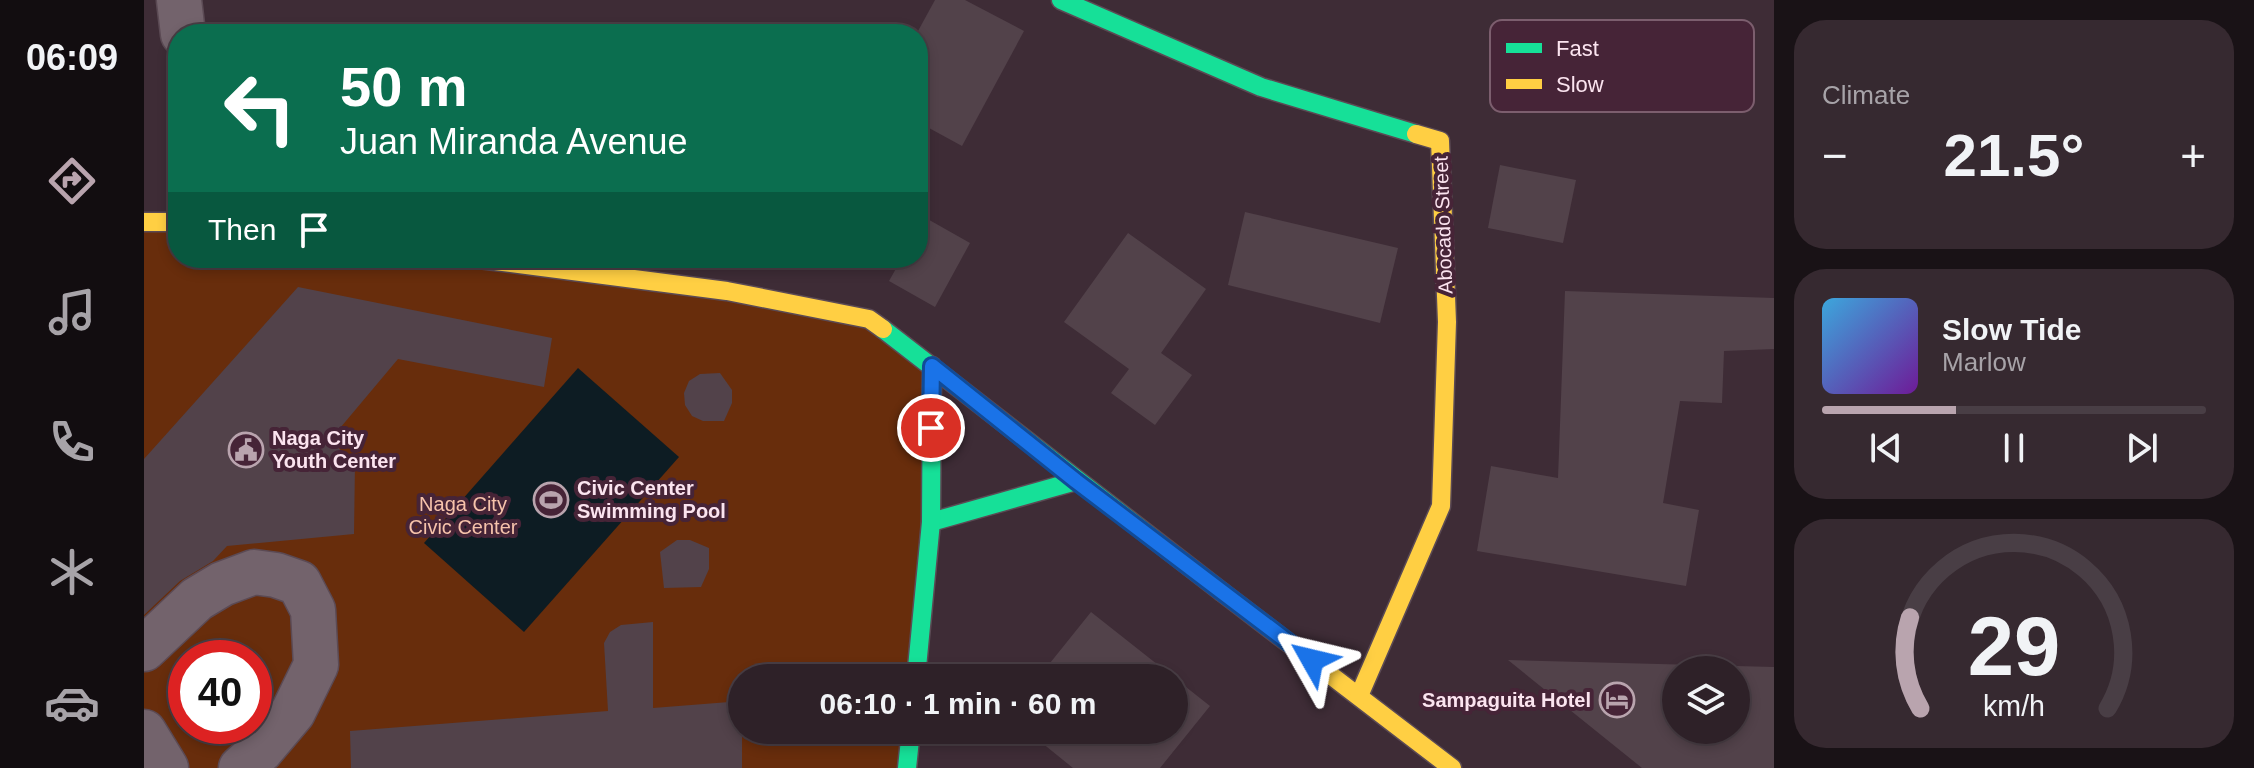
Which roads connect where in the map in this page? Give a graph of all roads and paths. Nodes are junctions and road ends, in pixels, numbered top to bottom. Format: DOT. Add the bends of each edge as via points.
graph roads {
  1 [pos="179,0"];
  2 [pos="1061,0"];
  3 [pos="182,24"];
  4 [pos="144,222"];
  5 [pos="168,222"];
  6 [pos="549,268"];
  7 [pos="932,366"];
  8 [pos="1076,481"];
  9 [pos="931,522"];
  10 [pos="144,649"];
  11 [pos="917,664"];
  12 [pos="1359,696"];
  13 [pos="144,732"];
  14 [pos="910,744"];
  15 [pos="166,768"];
  16 [pos="241,768"];
  17 [pos="907,768"];
  18 [pos="1452,768"];
  1 -- 3 [label="street"];
  2 -- 12 [label="street, Abocado Street" via="1261,87 1440,141 1447,322 1441,506"];
  4 -- 5 [label="street"];
  6 -- 7 [label="street" via="727,291 869,319"];
  7 -- 8 [label="street"];
  7 -- 9 [label="street"];
  8 -- 9 [label="street"];
  8 -- 12 [label="street"];
  9 -- 11 [label="street"];
  10 -- 16 [label="street" via="197,599 222,584 254,572 299,583 313,610 316,665 293,712"];
  12 -- 18 [label="street"];
  13 -- 15 [label="street"];
  14 -- 17 [label="street"];
}
